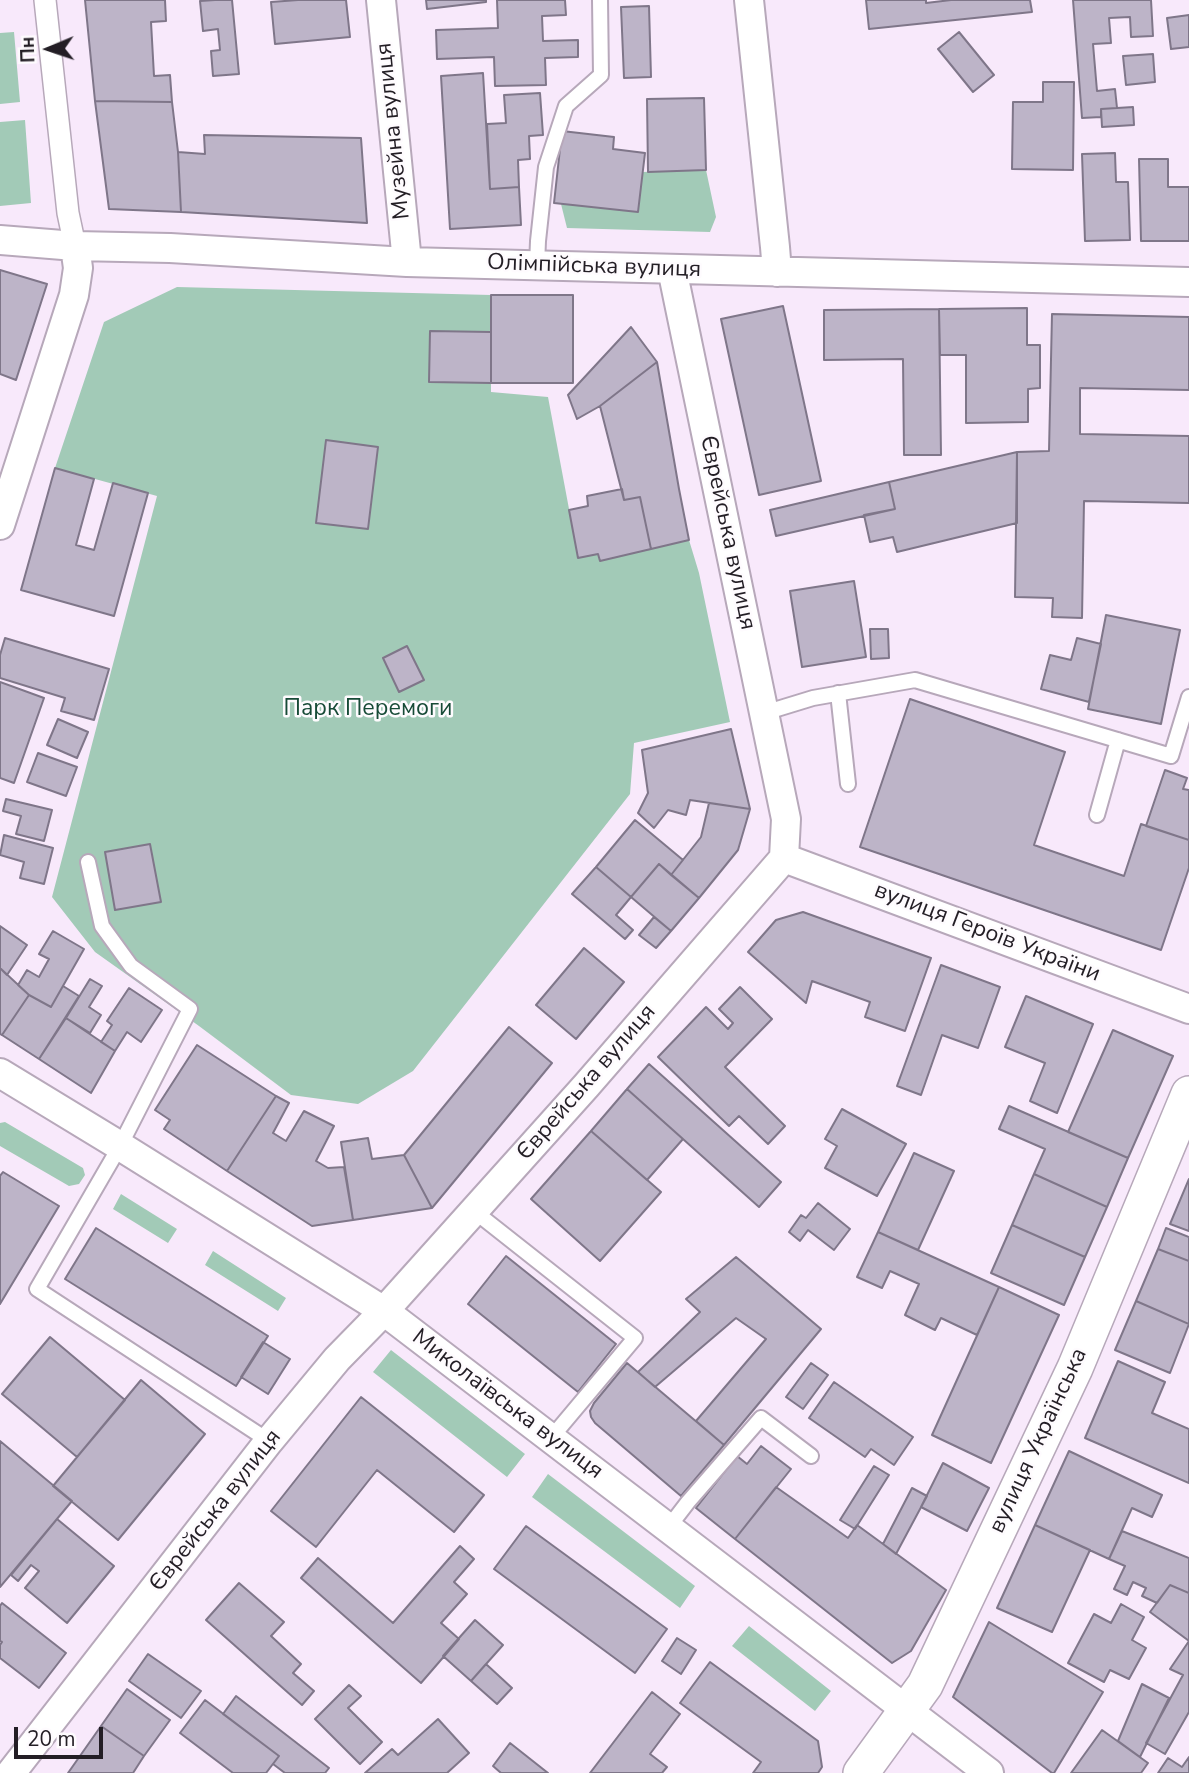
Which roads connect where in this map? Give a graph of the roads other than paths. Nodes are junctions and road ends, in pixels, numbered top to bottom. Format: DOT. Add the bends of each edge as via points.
graph roads {
  1 [pos="45,0"];
  2 [pos="382,0"];
  3 [pos="600,0"];
  4 [pos="749,0"];
  5 [pos="0,240"];
  6 [pos="75,246"];
  7 [pos="407,262"];
  8 [pos="537,265"];
  9 [pos="673,269"];
  10 [pos="777,272"];
  11 [pos="1189,282"];
  12 [pos="0,525"];
  13 [pos="838,693"];
  14 [pos="1189,697"];
  15 [pos="764,713"];
  16 [pos="1118,740"];
  17 [pos="848,784"];
  18 [pos="1097,816"];
  19 [pos="785,858"];
  20 [pos="88,862"];
  21 [pos="1189,1009"];
  22 [pos="0,1073"];
  23 [pos="1189,1094"];
  24 [pos="120,1146"];
  25 [pos="474,1211"];
  26 [pos="384,1311"];
  27 [pos="551,1438"];
  28 [pos="269,1441"];
  29 [pos="811,1456"];
  30 [pos="668,1528"];
  31 [pos="905,1710"];
  32 [pos="11,1773"];
  33 [pos="861,1773"];
  34 [pos="989,1773"];
  1 -- 6 [label="street"];
  2 -- 7 [label="street, Музейна вулиця"];
  3 -- 8 [label="lane" via="600,75 566,106 547,167"];
  4 -- 10 [label="street"];
  5 -- 6 [label="street, Олімпійська вулиця"];
  6 -- 7 [label="street, Олімпійська вулиця"];
  6 -- 12 [label="street" via="74,295"];
  7 -- 8 [label="street, Олімпійська вулиця"];
  8 -- 9 [label="street, Олімпійська вулиця"];
  9 -- 10 [label="street, Олімпійська вулиця"];
  9 -- 15 [label="street, Єврейська вулиця"];
  10 -- 11 [label="street, Олімпійська вулиця"];
  13 -- 15 [label="lane"];
  13 -- 16 [label="lane" via="915,680"];
  13 -- 17 [label="lane"];
  14 -- 16 [label="lane" via="1171,756"];
  15 -- 19 [label="street, Єврейська вулиця" via="786,819"];
  16 -- 18 [label="lane"];
  19 -- 21 [label="street, вулиця Героїв України"];
  19 -- 25 [label="street, Єврейська вулиця"];
  20 -- 24 [label="lane" via="102,926 131,966 190,1009"];
  22 -- 24 [label="street, Миколаївська вулиця"];
  23 -- 31 [label="street, вулиця Українська" via="1075,1368 925,1685"];
  24 -- 26 [label="street, Миколаївська вулиця"];
  24 -- 28 [label="lane" via="37,1289"];
  25 -- 26 [label="street, Єврейська вулиця"];
  25 -- 27 [label="lane" via="635,1338"];
  26 -- 27 [label="street, Миколаївська вулиця"];
  26 -- 28 [label="street, Єврейська вулиця"];
  27 -- 30 [label="street, Миколаївська вулиця"];
  28 -- 32 [label="street, Єврейська вулиця"];
  29 -- 30 [label="lane" via="761,1418"];
  30 -- 31 [label="street, Миколаївська вулиця"];
  31 -- 33 [label="street, вулиця Українська"];
  31 -- 34 [label="street, Миколаївська вулиця"];
}
